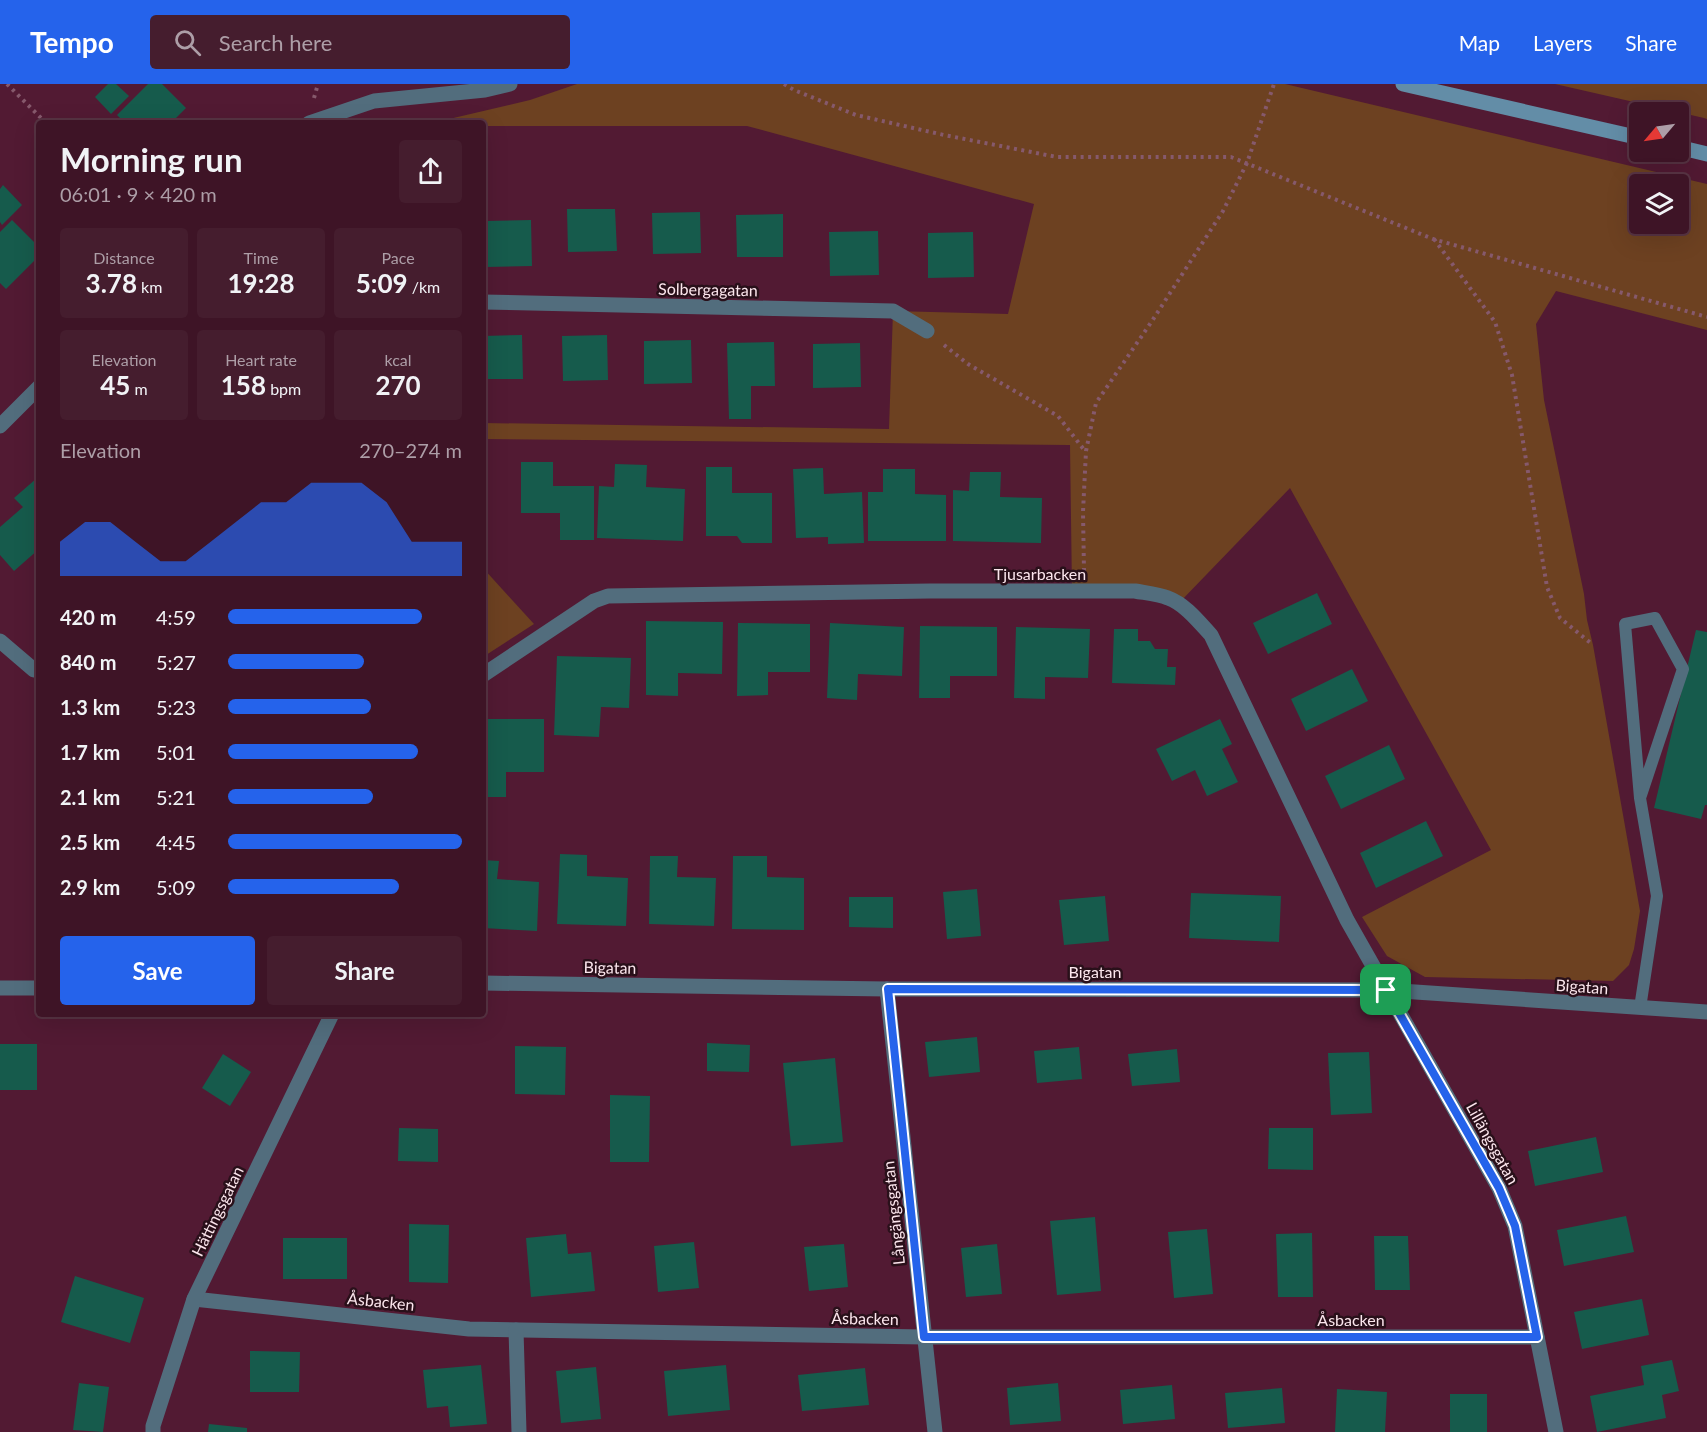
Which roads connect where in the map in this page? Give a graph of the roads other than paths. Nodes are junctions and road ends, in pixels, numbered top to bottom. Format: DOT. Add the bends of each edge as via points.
graph roads {
  1 [pos="510,84"];
  2 [pos="1403,84"];
  3 [pos="318,120"];
  4 [pos="1629,135"];
  5 [pos="1689,150"];
  6 [pos="1707,154"];
  7 [pos="486,302"];
  8 [pos="927,331"];
  9 [pos="36,390"];
  10 [pos="0,426"];
  11 [pos="0,641"];
  12 [pos="36,670"];
  13 [pos="486,673"];
  14 [pos="1640,798"];
  15 [pos="486,983"];
  16 [pos="0,988"];
  17 [pos="36,988"];
  18 [pos="888,989"];
  19 [pos="1386,990"];
  20 [pos="1640,1008"];
  21 [pos="1707,1012"];
  22 [pos="331,1017"];
  23 [pos="194,1299"];
  24 [pos="516,1330"];
  25 [pos="924,1337"];
  26 [pos="1537,1337"];
  27 [pos="153,1432"];
  28 [pos="519,1432"];
  29 [pos="935,1432"];
  30 [pos="1556,1432"];
  1 -- 3 [label="street" via="374,101"];
  2 -- 4 [label="main road"];
  5 -- 6 [label="main road"];
  7 -- 8 [label="street, Solbergagatan" via="893,311"];
  9 -- 10 [label="street"];
  11 -- 12 [label="street"];
  13 -- 19 [label="street, Tjusarbacken" via="594,601 608,596 1135,591 1168,598 1211,635 1347,920"];
  14 -- 14 [label="lane" via="1683,669 1655,618 1624,624"];
  14 -- 20 [label="lane" via="1657,896"];
  15 -- 18 [label="street, Bigatan"];
  16 -- 17 [label="street"];
  18 -- 19 [label="street, Bigatan"];
  18 -- 25 [label="street, Långängsgatan"];
  19 -- 20 [label="street, Bigatan"];
  19 -- 26 [label="street, Lillängsgatan" via="1499,1188 1515,1226"];
  20 -- 21 [label="street, Bigatan"];
  22 -- 23 [label="street, Hättingsgatan"];
  23 -- 24 [label="street, Åsbacken" via="469,1329"];
  23 -- 27 [label="street, Hättingsgatan"];
  24 -- 25 [label="street, Åsbacken"];
  24 -- 28 [label="street"];
  25 -- 26 [label="street, Åsbacken"];
  25 -- 29 [label="street, Långängsgatan"];
  26 -- 30 [label="street, Lillängsgatan"];
}
